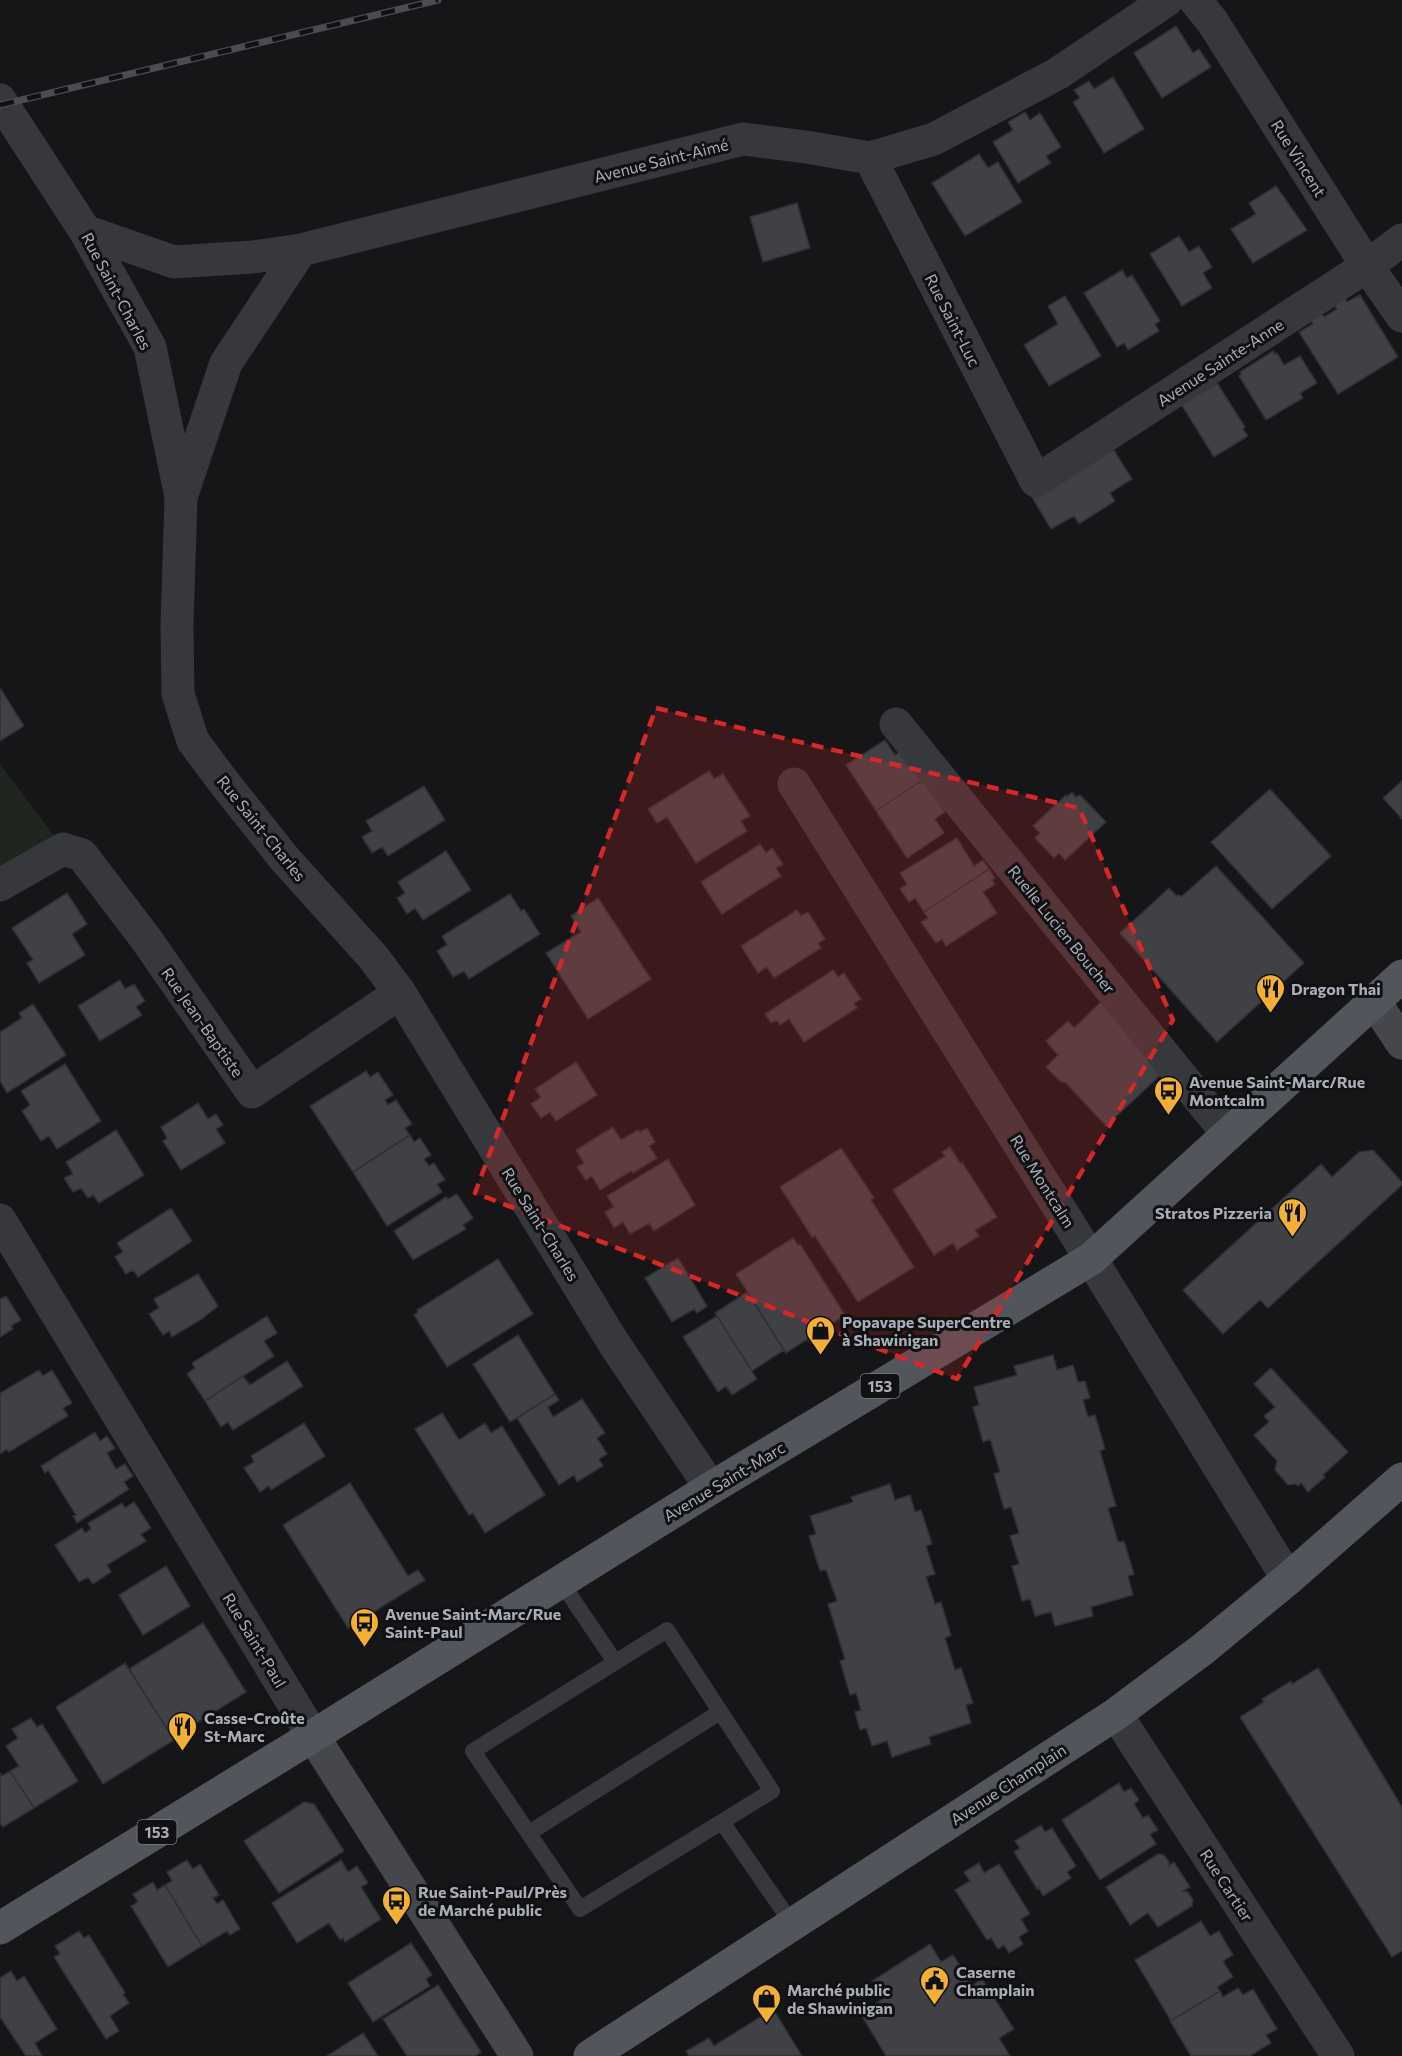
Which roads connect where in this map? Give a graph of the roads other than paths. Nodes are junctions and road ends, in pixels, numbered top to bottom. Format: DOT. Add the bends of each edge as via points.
graph roads {
  1 [pos="1167,0"];
  2 [pos="1195,0"];
  3 [pos="0,100"];
  4 [pos="870,158"];
  5 [pos="85,231"];
  6 [pos="1402,240"];
  7 [pos="301,250"];
  8 [pos="1367,266"];
  9 [pos="1402,316"];
  10 [pos="1036,481"];
  11 [pos="181,497"];
  12 [pos="896,724"];
  13 [pos="794,784"];
  14 [pos="0,885"];
  15 [pos="1402,976"];
  16 [pos="400,993"];
  17 [pos="1374,1001"];
  18 [pos="1402,1043"];
  19 [pos="1228,1134"];
  20 [pos="0,1220"];
  21 [pos="1091,1259"];
  22 [pos="1402,1479"];
  23 [pos="711,1488"];
  24 [pos="1288,1580"];
  25 [pos="561,1582"];
  26 [pos="615,1662"];
  27 [pos="720,1712"];
  28 [pos="1116,1714"];
  29 [pos="313,1736"];
  30 [pos="722,1822"];
  31 [pos="529,1833"];
  32 [pos="793,1925"];
  33 [pos="0,1928"];
  34 [pos="517,2056"];
  35 [pos="590,2056"];
  36 [pos="1338,2056"];
  1 -- 4 [label="street, Avenue Saint-Aimé" via="1057,74 934,139"];
  2 -- 8 [label="street, Rue Vincent"];
  3 -- 5 [label="street, Rue Saint-Charles"];
  4 -- 7 [label="street, Avenue Saint-Aimé" via="743,139"];
  4 -- 10 [label="street, Rue Saint-Luc"];
  5 -- 7 [label="street, Avenue Saint-Aimé" via="174,262"];
  5 -- 11 [label="street, Rue Saint-Charles" via="150,347"];
  6 -- 8 [label="street, Avenue Sainte-Anne"];
  7 -- 11 [label="street" via="226,363"];
  8 -- 9 [label="street, Rue Vincent"];
  8 -- 10 [label="street, Avenue Sainte-Anne"];
  11 -- 16 [label="street, Rue Saint-Charles" via="178,694 193,741 284,858"];
  12 -- 19 [label="street, Ruelle Lucien Boucher"];
  13 -- 21 [label="street, Rue Montcalm"];
  14 -- 16 [label="street, Rue Jean-Baptiste" via="63,849 82,855 146,939 252,1092"];
  15 -- 17 [label="main road, Avenue Saint-Marc / 153"];
  16 -- 23 [label="street, Rue Saint-Charles" via="613,1342"];
  17 -- 18 [label="street"];
  17 -- 19 [label="main road, Avenue Saint-Marc / 153"];
  19 -- 21 [label="main road, Avenue Saint-Marc / 153"];
  20 -- 29 [label="street, Rue Saint-Paul"];
  21 -- 23 [label="main road, Avenue Saint-Marc / 153"];
  21 -- 24 [label="street, Rue Montcalm"];
  22 -- 24 [label="main road, Avenue Champlain"];
  23 -- 25 [label="main road, Avenue Saint-Marc / 153"];
  24 -- 28 [label="main road, Avenue Champlain"];
  25 -- 26 [label="lane"];
  25 -- 29 [label="main road, Avenue Saint-Marc / 153"];
  26 -- 27 [label="lane" via="667,1630"];
  26 -- 31 [label="lane" via="473,1751"];
  27 -- 30 [label="lane" via="772,1791"];
  27 -- 31 [label="lane"];
  28 -- 32 [label="main road, Avenue Champlain"];
  28 -- 36 [label="street, Rue Cartier"];
  29 -- 33 [label="main road, Avenue Saint-Marc / 153"];
  29 -- 34 [label="street, Rue Saint-Paul"];
  30 -- 31 [label="lane" via="580,1909"];
  30 -- 32 [label="lane"];
  32 -- 35 [label="main road, Avenue Champlain"];
}
